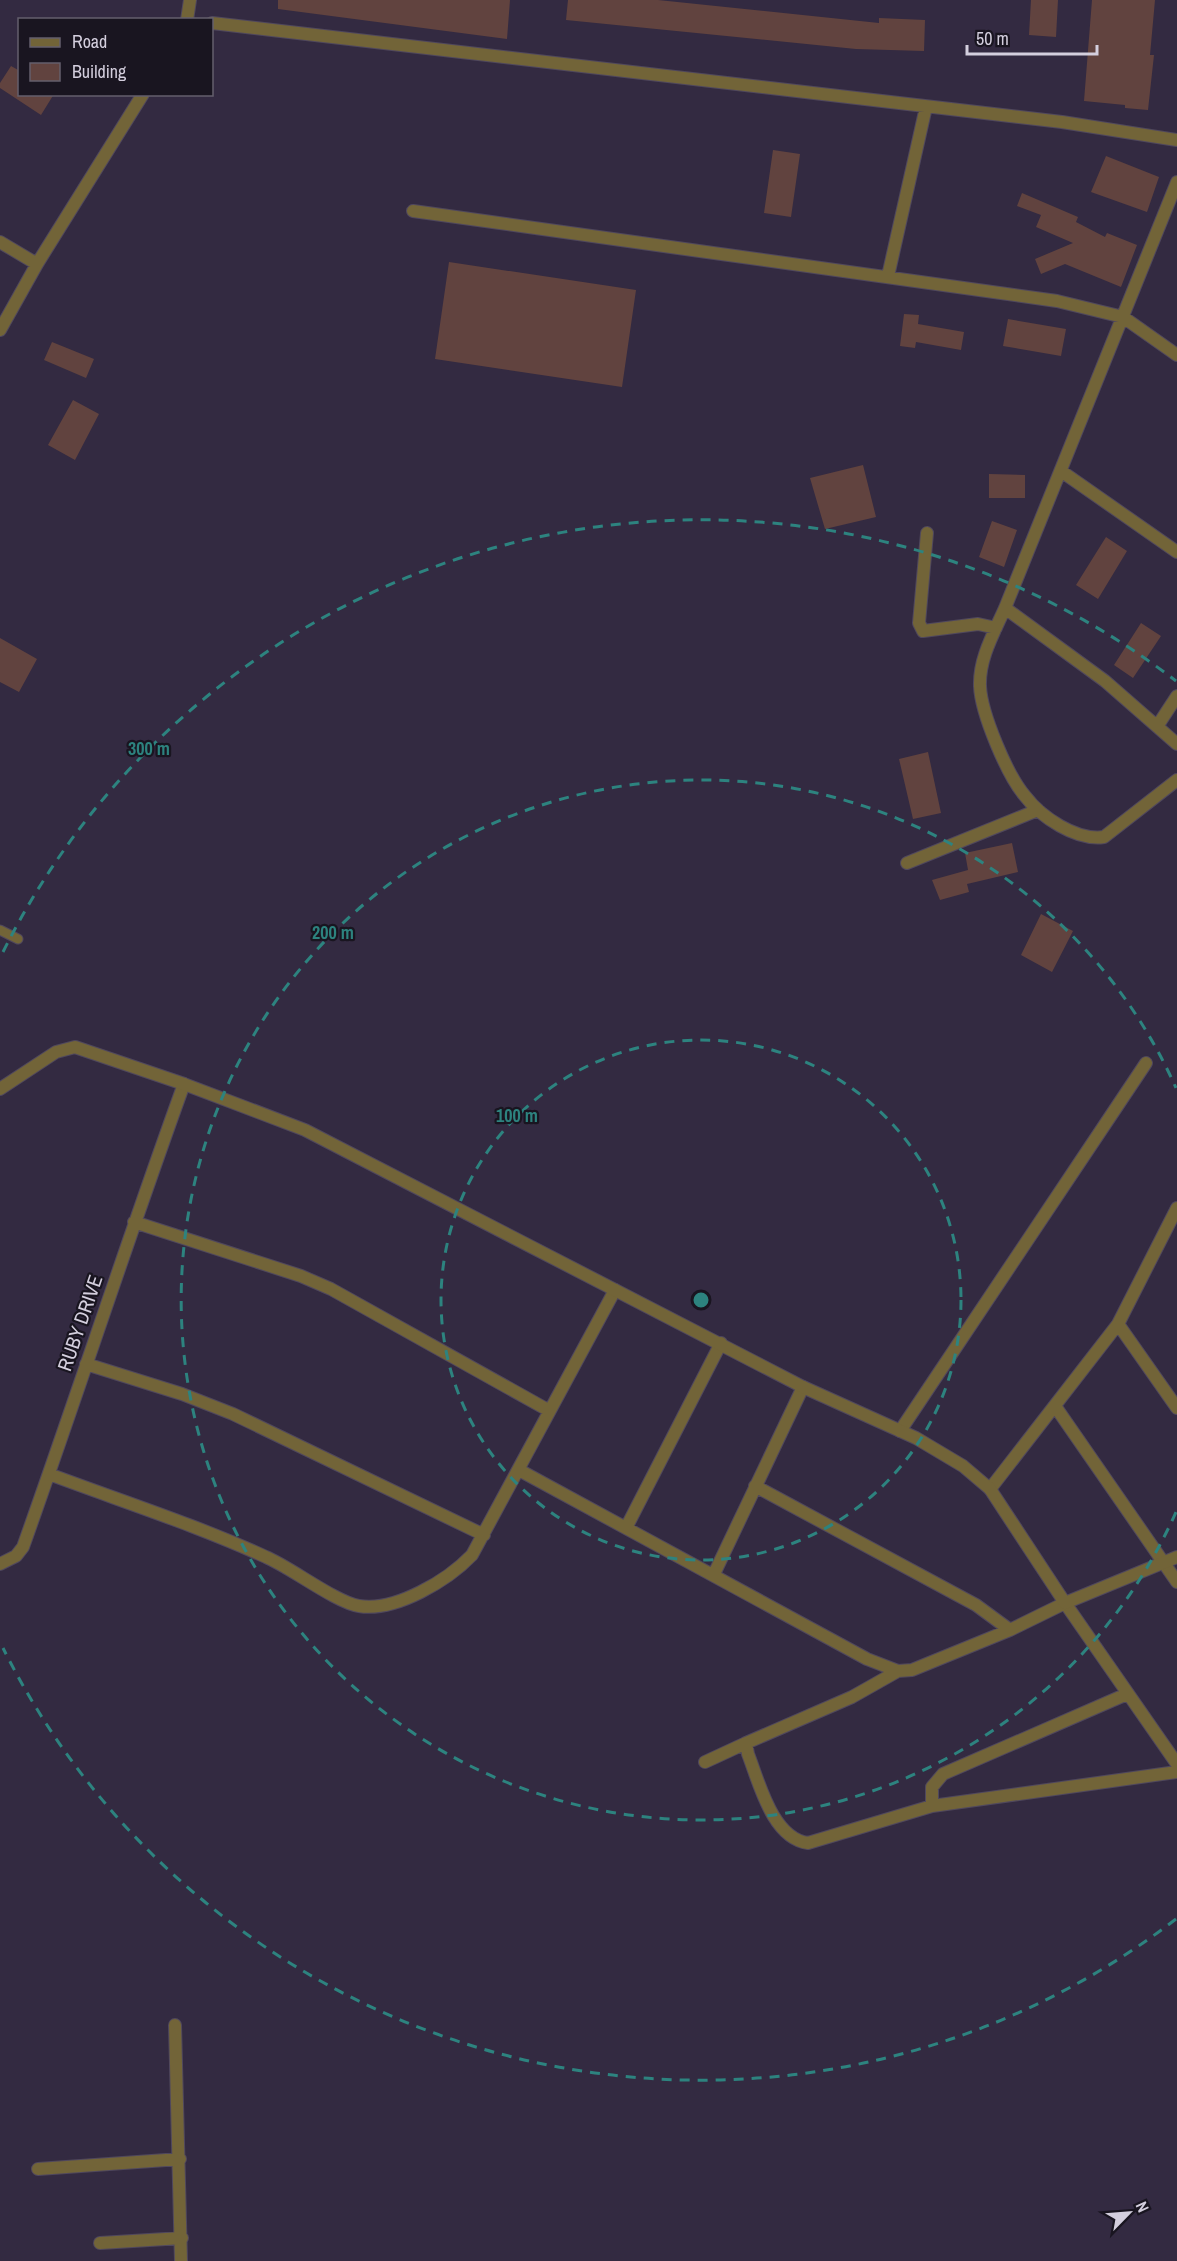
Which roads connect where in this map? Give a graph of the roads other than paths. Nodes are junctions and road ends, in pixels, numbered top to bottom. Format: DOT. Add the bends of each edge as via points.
graph roads {
  1 [pos="190,0"];
  2 [pos="187,18"];
  3 [pos="213,22"];
  4 [pos="142,96"];
  5 [pos="926,107"];
  6 [pos="1177,140"];
  7 [pos="1177,182"];
  8 [pos="413,211"];
  9 [pos="0,242"];
  10 [pos="37,264"];
  11 [pos="888,276"];
  12 [pos="1124,317"];
  13 [pos="0,330"];
  14 [pos="1177,355"];
  15 [pos="1061,471"];
  16 [pos="927,533"];
  17 [pos="1177,552"];
  18 [pos="1005,608"];
  19 [pos="996,628"];
  20 [pos="1177,696"];
  21 [pos="1158,725"];
  22 [pos="1177,744"];
  23 [pos="1177,780"];
  24 [pos="1038,810"];
  25 [pos="907,863"];
  26 [pos="0,930"];
  27 [pos="18,939"];
  28 [pos="1146,1064"];
  29 [pos="184,1084"];
  30 [pos="1,1091"];
  31 [pos="1177,1208"];
  32 [pos="134,1222"];
  33 [pos="1173,1228"];
  34 [pos="615,1290"];
  35 [pos="1118,1324"];
  36 [pos="721,1343"];
  37 [pos="86,1364"];
  38 [pos="803,1387"];
  39 [pos="1055,1406"];
  40 [pos="1177,1408"];
  41 [pos="548,1410"];
  42 [pos="900,1431"];
  43 [pos="519,1470"];
  44 [pos="49,1474"];
  45 [pos="755,1486"];
  46 [pos="990,1489"];
  47 [pos="626,1528"];
  48 [pos="484,1535"];
  49 [pos="1177,1557"];
  50 [pos="1164,1563"];
  51 [pos="0,1564"];
  52 [pos="714,1574"];
  53 [pos="1177,1582"];
  54 [pos="1065,1603"];
  55 [pos="1010,1630"];
  56 [pos="898,1671"];
  57 [pos="1127,1694"];
  58 [pos="746,1743"];
  59 [pos="705,1762"];
  60 [pos="1177,1764"];
  61 [pos="1177,1772"];
  62 [pos="932,1806"];
  63 [pos="175,2025"];
  64 [pos="180,2159"];
  65 [pos="38,2169"];
  66 [pos="182,2238"];
  67 [pos="100,2244"];
  68 [pos="181,2261"];
  1 -- 2 [label="street"];
  3 -- 5 [label="street"];
  4 -- 10 [label="street"];
  5 -- 6 [label="street"];
  5 -- 11 [label="street"];
  7 -- 12 [label="street"];
  8 -- 11 [label="street"];
  9 -- 10 [label="street"];
  10 -- 13 [label="street"];
  11 -- 12 [label="street" via="1057,301"];
  12 -- 14 [label="street"];
  12 -- 15 [label="street"];
  15 -- 17 [label="street"];
  15 -- 18 [label="street"];
  16 -- 19 [label="street" via="919,623 922,631 978,624"];
  18 -- 19 [label="street"];
  18 -- 21 [label="street"];
  19 -- 24 [label="street" via="982,658 983,709 1019,786"];
  20 -- 21 [label="street"];
  21 -- 22 [label="street"];
  23 -- 24 [label="street" via="1104,837 1093,838 1061,826"];
  24 -- 25 [label="street"];
  26 -- 27 [label="lane"];
  28 -- 42 [label="street"];
  29 -- 30 [label="street" via="75,1047 56,1052"];
  29 -- 32 [label="street, RUBY DRIVE"];
  29 -- 34 [label="street" via="305,1130"];
  31 -- 33 [label="street"];
  32 -- 37 [label="street, RUBY DRIVE"];
  32 -- 41 [label="street" via="331,1289"];
  33 -- 35 [label="street"];
  34 -- 36 [label="street"];
  34 -- 41 [label="street"];
  35 -- 39 [label="street"];
  35 -- 40 [label="street"];
  36 -- 38 [label="street"];
  36 -- 47 [label="street"];
  37 -- 44 [label="street, RUBY DRIVE"];
  37 -- 48 [label="street" via="233,1414"];
  38 -- 42 [label="street"];
  38 -- 45 [label="street"];
  39 -- 46 [label="street"];
  39 -- 50 [label="street"];
  41 -- 43 [label="street"];
  42 -- 46 [label="street" via="963,1466"];
  43 -- 47 [label="street"];
  43 -- 48 [label="street"];
  44 -- 48 [label="street" via="249,1549 359,1606 403,1598 433,1586 472,1555"];
  44 -- 51 [label="street, RUBY DRIVE" via="23,1547 16,1556"];
  45 -- 52 [label="street"];
  45 -- 55 [label="street" via="976,1605"];
  46 -- 54 [label="street"];
  47 -- 52 [label="street"];
  49 -- 50 [label="street"];
  50 -- 53 [label="street"];
  50 -- 54 [label="street"];
  52 -- 56 [label="street" via="867,1659"];
  54 -- 55 [label="street"];
  54 -- 57 [label="street"];
  55 -- 56 [label="street" via="937,1662 912,1671"];
  56 -- 58 [label="street"];
  57 -- 60 [label="street"];
  57 -- 62 [label="street" via="943,1774 932,1787"];
  58 -- 59 [label="street"];
  58 -- 62 [label="street" via="775,1817 797,1841 808,1843"];
  61 -- 62 [label="street"];
  63 -- 64 [label="street"];
  64 -- 65 [label="street"];
  64 -- 66 [label="street"];
  66 -- 67 [label="street"];
  66 -- 68 [label="street"];
}
